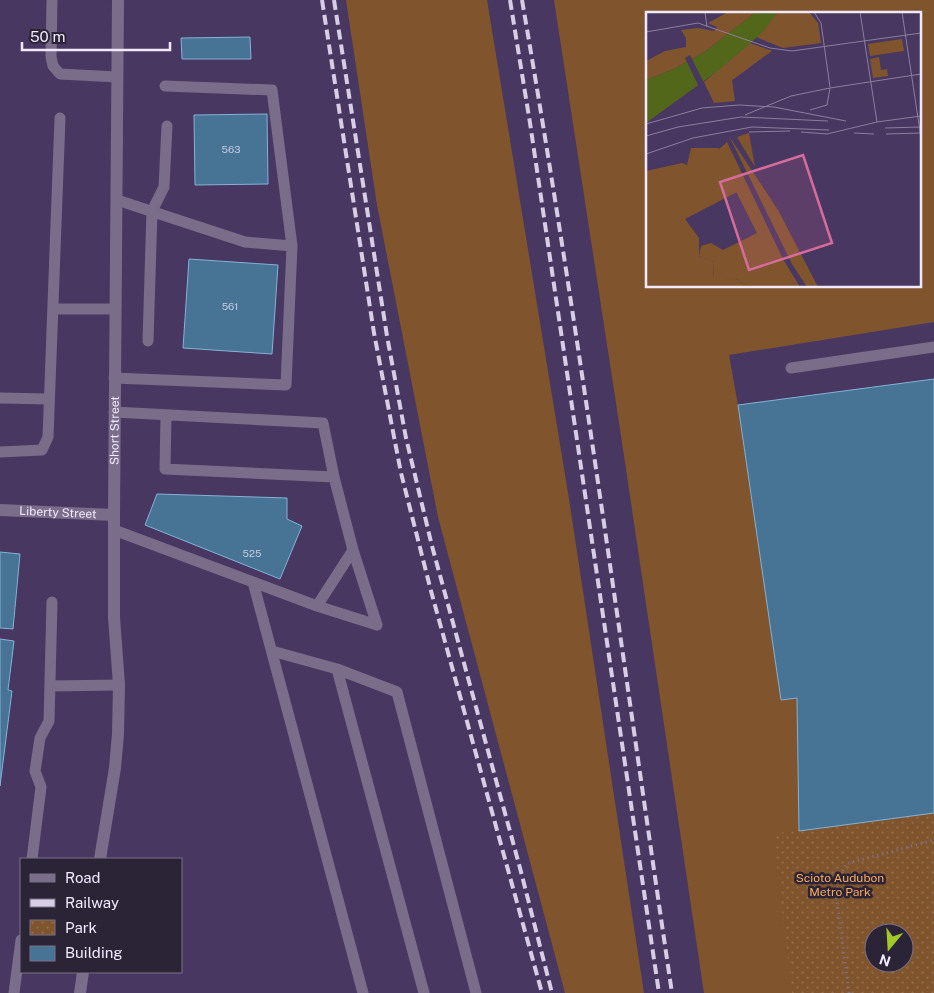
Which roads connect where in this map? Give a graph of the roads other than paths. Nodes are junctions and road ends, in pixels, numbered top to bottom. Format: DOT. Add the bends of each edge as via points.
graph roads {
  1 [pos="52,0"];
  2 [pos="118,0"];
  3 [pos="117,77"];
  4 [pos="165,86"];
  5 [pos="60,118"];
  6 [pos="167,126"];
  7 [pos="116,200"];
  8 [pos="152,211"];
  9 [pos="292,246"];
  10 [pos="53,309"];
  11 [pos="115,309"];
  12 [pos="148,341"];
  13 [pos="934,347"];
  14 [pos="791,368"];
  15 [pos="114,378"];
  16 [pos="0,398"];
  17 [pos="49,399"];
  18 [pos="114,412"];
  19 [pos="166,416"];
  20 [pos="0,452"];
  21 [pos="334,477"];
  22 [pos="0,510"];
  23 [pos="114,515"];
  24 [pos="114,530"];
  25 [pos="353,550"];
  26 [pos="252,582"];
  27 [pos="52,602"];
  28 [pos="317,606"];
  29 [pos="272,651"];
  30 [pos="337,669"];
  31 [pos="119,685"];
  32 [pos="50,686"];
  33 [pos="32,858"];
  34 [pos="100,858"];
  35 [pos="20,948"];
  36 [pos="83,973"];
  37 [pos="14,993"];
  38 [pos="80,993"];
  39 [pos="363,993"];
  40 [pos="424,993"];
  41 [pos="476,993"];
  1 -- 3 [label="lane" via="50,58 53,66 60,74"];
  2 -- 3 [label="street, Short Street"];
  3 -- 7 [label="street, Short Street"];
  4 -- 9 [label="lane" via="272,90"];
  5 -- 10 [label="lane"];
  6 -- 8 [label="lane" via="164,187"];
  7 -- 8 [label="lane"];
  7 -- 11 [label="street, Short Street"];
  8 -- 9 [label="lane" via="246,242"];
  8 -- 12 [label="lane"];
  9 -- 15 [label="lane" via="286,385"];
  10 -- 11 [label="lane"];
  10 -- 17 [label="lane"];
  11 -- 15 [label="street, Short Street"];
  13 -- 14 [label="lane"];
  15 -- 18 [label="street, Short Street"];
  16 -- 17 [label="lane"];
  17 -- 20 [label="lane" via="48,437 42,450"];
  18 -- 19 [label="lane"];
  18 -- 23 [label="street, Short Street"];
  19 -- 21 [label="lane" via="323,424"];
  19 -- 21 [label="lane" via="165,468"];
  21 -- 25 [label="lane"];
  22 -- 23 [label="street, Liberty Street"];
  23 -- 24 [label="street, Short Street"];
  24 -- 26 [label="lane"];
  24 -- 31 [label="street, Short Street" via="114,617"];
  25 -- 28 [label="lane"];
  25 -- 28 [label="lane" via="377,625"];
  26 -- 28 [label="lane"];
  26 -- 29 [label="lane"];
  27 -- 32 [label="lane"];
  29 -- 30 [label="lane"];
  29 -- 39 [label="lane"];
  30 -- 40 [label="lane"];
  30 -- 41 [label="lane" via="397,692"];
  31 -- 32 [label="lane"];
  31 -- 34 [label="street, Short Street" via="115,768"];
  32 -- 33 [label="lane" via="49,721 40,738 35,771 41,787"];
  35 -- 37 [label="lane"];
  36 -- 38 [label="street"];
}
